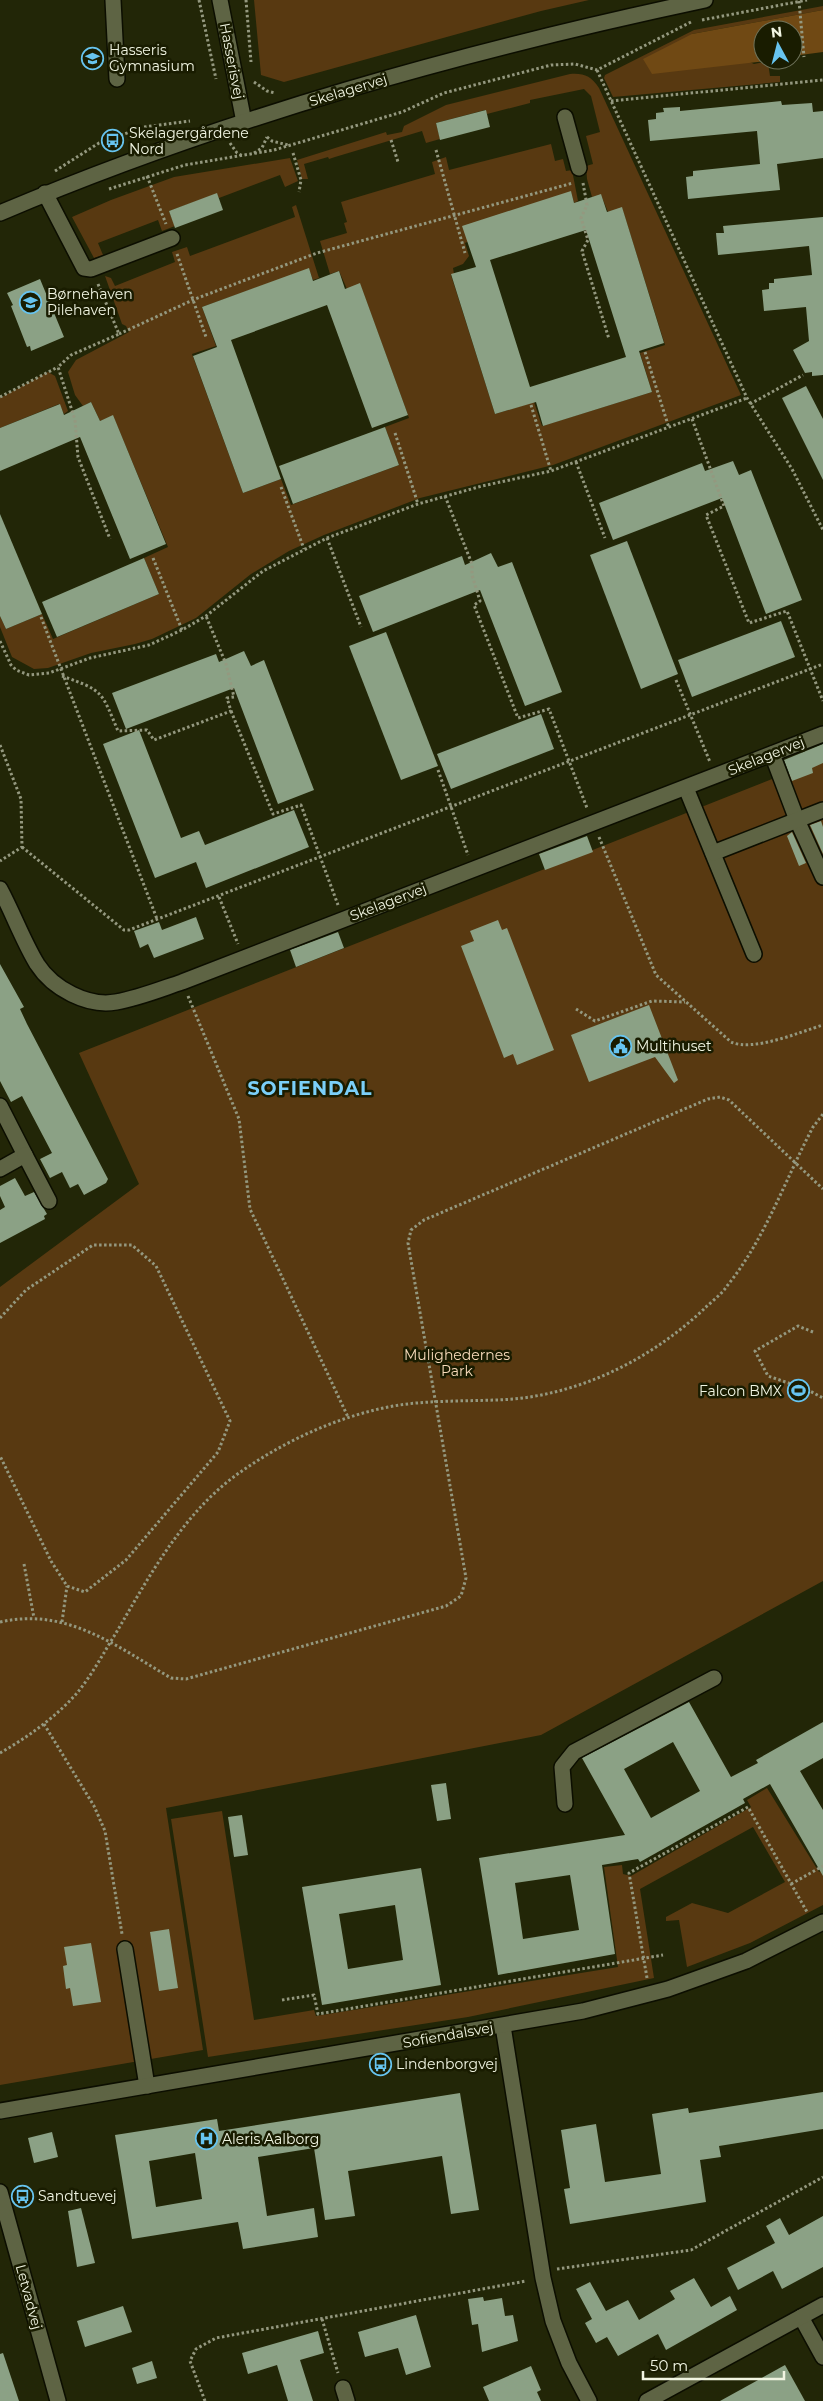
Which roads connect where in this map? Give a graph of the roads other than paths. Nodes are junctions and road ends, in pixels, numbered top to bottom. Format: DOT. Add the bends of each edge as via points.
graph roads {
  1 [pos="113,0"];
  2 [pos="220,0"];
  3 [pos="705,0"];
  4 [pos="117,80"];
  5 [pos="565,116"];
  6 [pos="244,122"];
  7 [pos="580,168"];
  8 [pos="45,193"];
  9 [pos="0,212"];
  10 [pos="172,238"];
  11 [pos="823,734"];
  12 [pos="772,754"];
  13 [pos="686,788"];
  14 [pos="823,810"];
  15 [pos="797,820"];
  16 [pos="713,853"];
  17 [pos="823,877"];
  18 [pos="0,889"];
  19 [pos="754,954"];
  20 [pos="0,1106"];
  21 [pos="24,1155"];
  22 [pos="0,1169"];
  23 [pos="49,1201"];
  24 [pos="714,1678"];
  25 [pos="565,1804"];
  26 [pos="819,1924"];
  27 [pos="124,1949"];
  28 [pos="503,2026"];
  29 [pos="147,2086"];
  30 [pos="0,2111"];
  31 [pos="0,2192"];
  32 [pos="823,2305"];
  33 [pos="801,2317"];
  34 [pos="823,2357"];
  35 [pos="58,2401"];
  36 [pos="589,2401"];
  37 [pos="647,2401"];
  1 -- 4 [label="street"];
  2 -- 6 [label="street, Hasserisvej"];
  3 -- 6 [label="street, Skelagervej" via="594,23 427,67"];
  5 -- 7 [label="street"];
  6 -- 8 [label="street, Skelagervej"];
  8 -- 9 [label="street, Skelagervej"];
  8 -- 10 [label="street" via="84,268 91,269"];
  11 -- 12 [label="street, Skelagervej"];
  12 -- 13 [label="street, Skelagervej"];
  12 -- 15 [label="street"];
  13 -- 16 [label="street"];
  13 -- 18 [label="street, Skelagervej" via="182,982 115,1002 91,1001 54,983 38,965"];
  14 -- 15 [label="street"];
  15 -- 16 [label="street"];
  15 -- 17 [label="street"];
  16 -- 19 [label="street"];
  20 -- 21 [label="street"];
  21 -- 22 [label="street"];
  21 -- 23 [label="street"];
  24 -- 25 [label="street" via="574,1752 562,1767"];
  26 -- 28 [label="street, Sofiendalsvej" via="746,1961 650,1994"];
  27 -- 29 [label="street"];
  28 -- 29 [label="street, Sofiendalsvej"];
  28 -- 36 [label="street" via="542,2274 553,2321 569,2363"];
  29 -- 30 [label="street, Sofiendalsvej"];
  31 -- 35 [label="street, Letvadvej"];
  32 -- 33 [label="street"];
  33 -- 34 [label="street"];
  33 -- 37 [label="street"];
}
